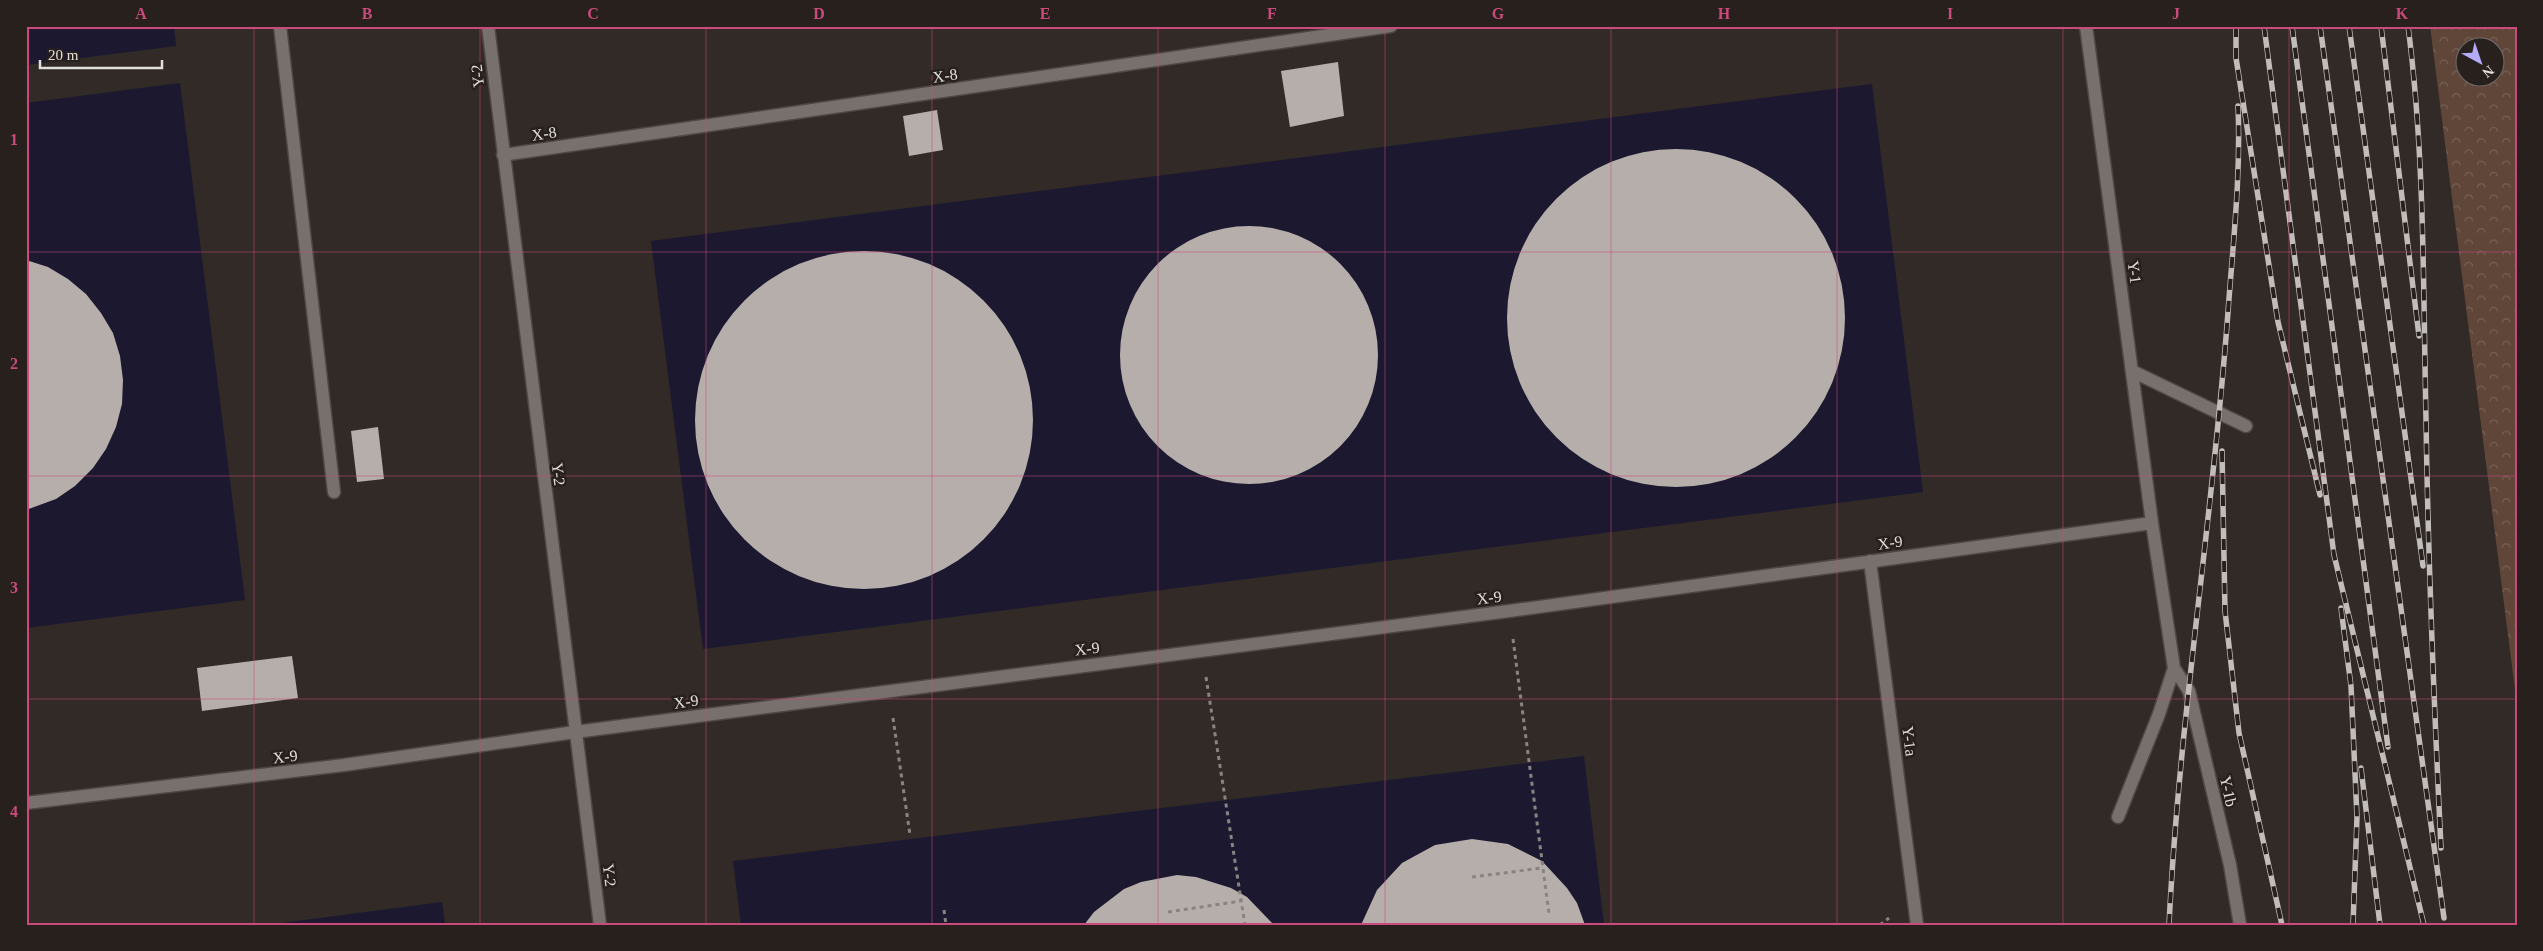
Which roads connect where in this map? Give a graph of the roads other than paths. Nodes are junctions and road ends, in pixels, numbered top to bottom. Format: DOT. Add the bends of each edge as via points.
graph roads {
  1 [pos="280,26"];
  2 [pos="488,26"];
  3 [pos="1391,26"];
  4 [pos="2086,26"];
  5 [pos="503,155"];
  6 [pos="2132,371"];
  7 [pos="2246,426"];
  8 [pos="334,492"];
  9 [pos="2152,523"];
  10 [pos="1870,561"];
  11 [pos="2174,668"];
  12 [pos="575,732"];
  13 [pos="26,803"];
  14 [pos="2118,817"];
  15 [pos="600,925"];
  16 [pos="1917,925"];
  17 [pos="2240,925"];
  1 -- 8 [label="street"];
  2 -- 5 [label="street, Y-2"];
  3 -- 5 [label="street, X-8"];
  4 -- 6 [label="street, Y-1"];
  5 -- 12 [label="street, Y-2"];
  6 -- 7 [label="street"];
  6 -- 9 [label="street, Y-1"];
  9 -- 10 [label="street, X-9"];
  9 -- 11 [label="street, Y-1b"];
  10 -- 12 [label="street, X-9"];
  10 -- 16 [label="street, Y-1a"];
  11 -- 14 [label="street, Y-1b" via="2160,714"];
  11 -- 17 [label="street, Y-1b" via="2189,691 2230,865"];
  12 -- 13 [label="street, X-9" via="344,765"];
  12 -- 15 [label="street, Y-2"];
}
